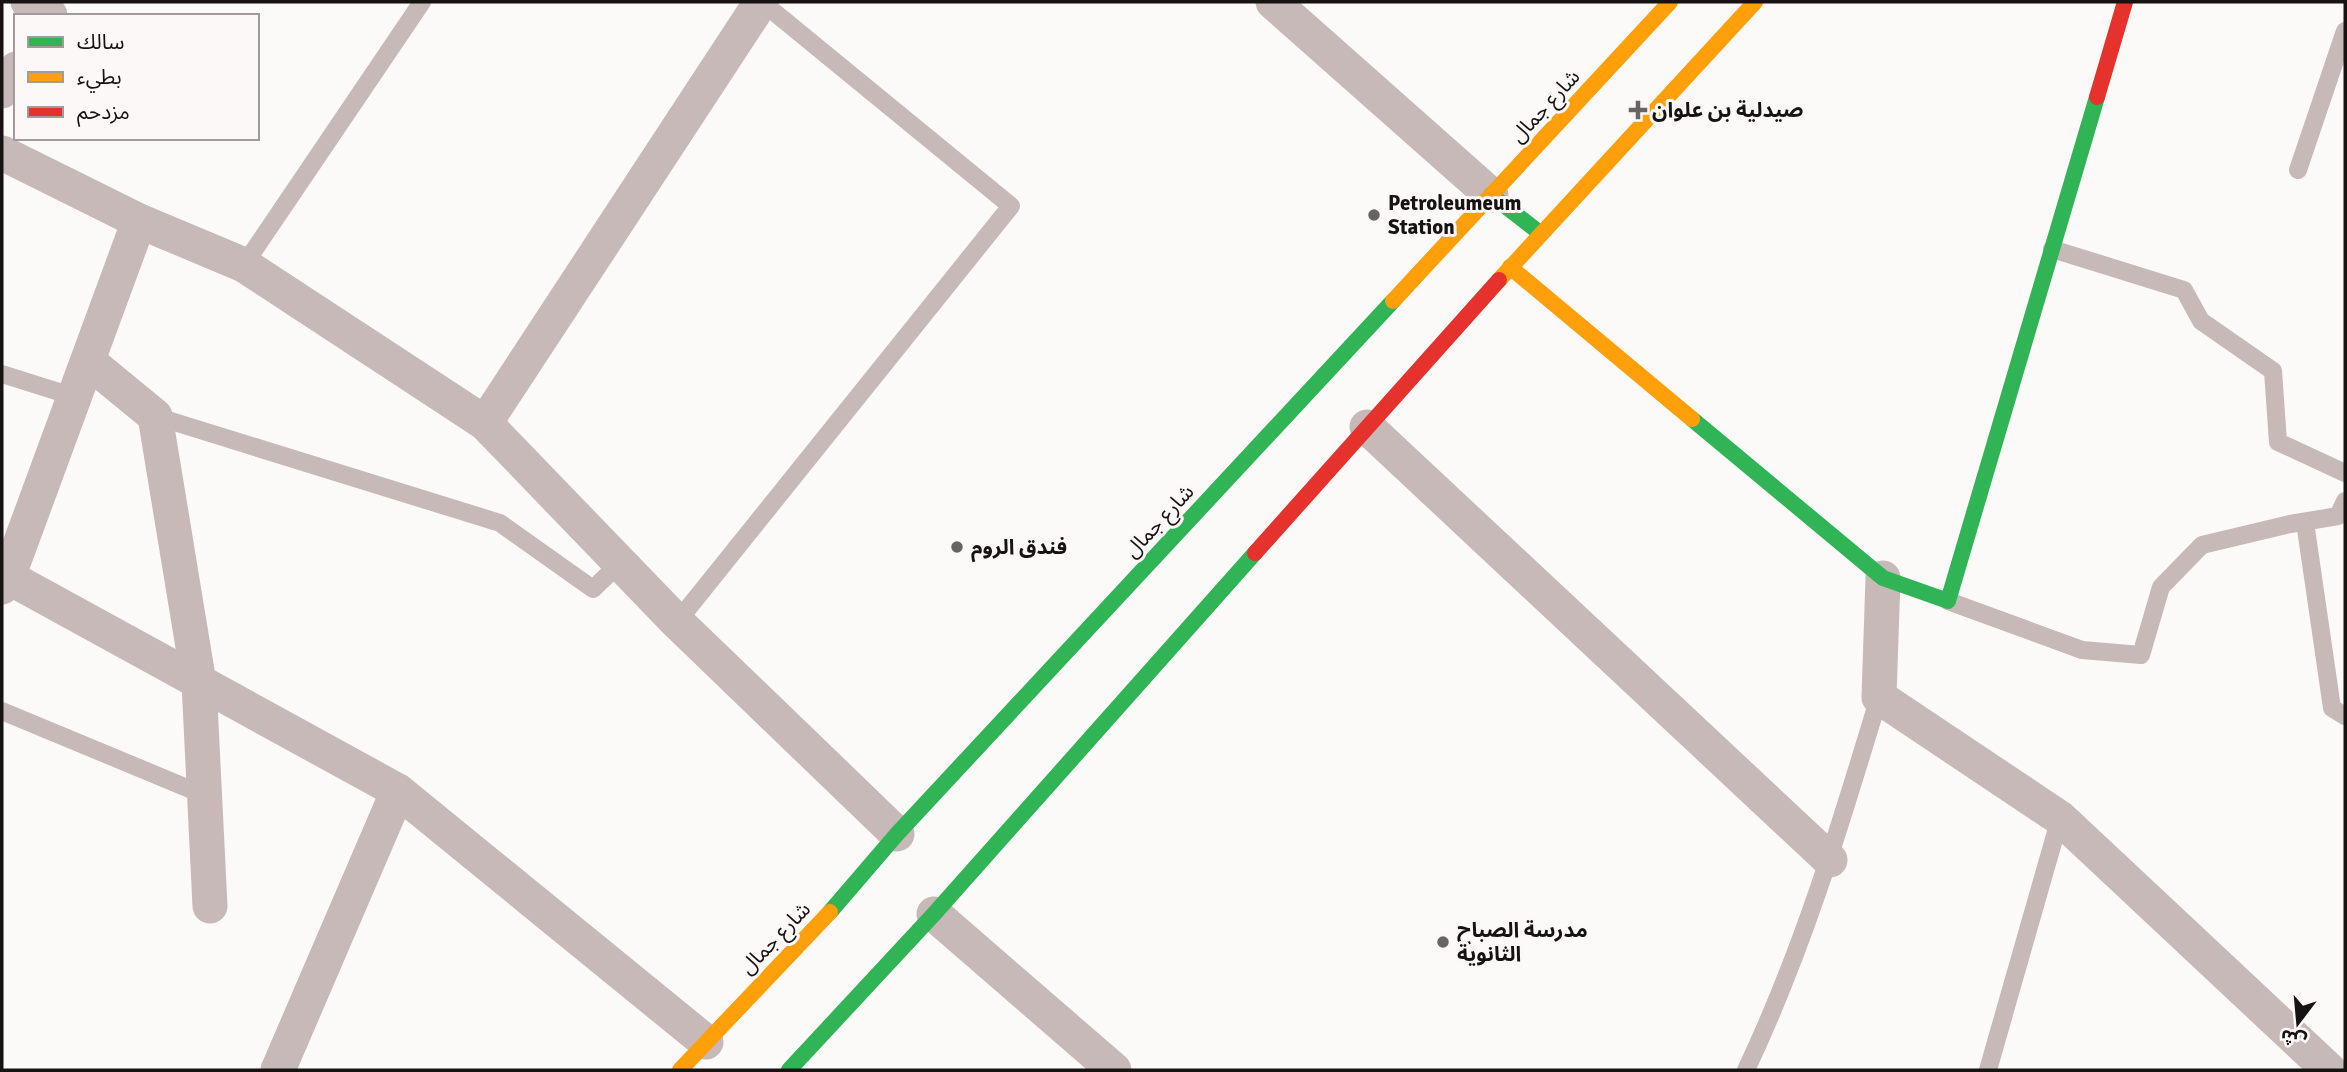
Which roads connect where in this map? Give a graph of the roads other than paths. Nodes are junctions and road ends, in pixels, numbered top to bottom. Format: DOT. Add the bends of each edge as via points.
graph roads {
  1 [pos="28,2"];
  2 [pos="422,2"];
  3 [pos="761,2"];
  4 [pos="1273,2"];
  5 [pos="1670,2"];
  6 [pos="1755,2"];
  7 [pos="2125,2"];
  8 [pos="48,14"];
  9 [pos="2345,31"];
  10 [pos="2342,51"];
  11 [pos="14,72"];
  12 [pos="2,91"];
  13 [pos="2,153"];
  14 [pos="2298,170"];
  15 [pos="1491,195"];
  16 [pos="139,221"];
  17 [pos="1540,233"];
  18 [pos="2052,249"];
  19 [pos="244,265"];
  20 [pos="1510,267"];
  21 [pos="88,361"];
  22 [pos="2,374"];
  23 [pos="75,397"];
  24 [pos="155,416"];
  25 [pos="485,423"];
  26 [pos="1367,427"];
  27 [pos="2345,474"];
  28 [pos="2344,505"];
  29 [pos="2305,522"];
  30 [pos="620,564"];
  31 [pos="1883,578"];
  32 [pos="5,582"];
  33 [pos="1948,601"];
  34 [pos="677,622"];
  35 [pos="199,683"];
  36 [pos="1879,697"];
  37 [pos="2,711"];
  38 [pos="2345,716"];
  39 [pos="398,791"];
  40 [pos="204,795"];
  41 [pos="2060,818"];
  42 [pos="897,834"];
  43 [pos="1830,860"];
  44 [pos="210,906"];
  45 [pos="934,914"];
  46 [pos="706,1042"];
  47 [pos="278,1070"];
  48 [pos="680,1070"];
  49 [pos="789,1070"];
  50 [pos="1114,1070"];
  51 [pos="1746,1070"];
  52 [pos="1989,1070"];
  53 [pos="2329,1070"];
  1 -- 8 [label="street"];
  2 -- 19 [label="lane"];
  3 -- 25 [label="street"];
  3 -- 34 [label="lane" via="1010,206"];
  4 -- 15 [label="street"];
  5 -- 15 [label="main road, شارع جمال"];
  6 -- 17 [label="main road"];
  7 -- 18 [label="main road"];
  9 -- 10 [label="lane"];
  10 -- 14 [label="lane"];
  11 -- 12 [label="street"];
  13 -- 16 [label="street"];
  15 -- 17 [label="main road"];
  15 -- 42 [label="main road, شارع جمال"];
  16 -- 19 [label="street"];
  16 -- 21 [label="street"];
  17 -- 20 [label="main road"];
  18 -- 27 [label="lane" via="2184,290 2201,321 2273,371 2278,442"];
  18 -- 33 [label="main road"];
  19 -- 25 [label="street"];
  20 -- 26 [label="main road"];
  20 -- 31 [label="main road"];
  21 -- 23 [label="street"];
  21 -- 24 [label="street"];
  22 -- 23 [label="lane"];
  23 -- 32 [label="street"];
  24 -- 30 [label="lane" via="500,523 593,589"];
  24 -- 35 [label="street"];
  25 -- 30 [label="street"];
  26 -- 43 [label="street"];
  26 -- 45 [label="main road"];
  28 -- 29 [label="lane" via="2338,516"];
  29 -- 33 [label="lane" via="2202,545 2161,587 2141,655 2082,650"];
  29 -- 38 [label="lane" via="2332,708"];
  30 -- 34 [label="street"];
  31 -- 33 [label="main road"];
  31 -- 36 [label="street"];
  32 -- 35 [label="street"];
  34 -- 42 [label="street"];
  35 -- 39 [label="street"];
  35 -- 40 [label="street"];
  36 -- 41 [label="street"];
  36 -- 43 [label="lane"];
  37 -- 40 [label="lane"];
  39 -- 46 [label="street"];
  39 -- 47 [label="street"];
  40 -- 44 [label="street"];
  41 -- 52 [label="lane"];
  41 -- 53 [label="street"];
  42 -- 46 [label="main road, شارع جمال"];
  43 -- 51 [label="lane"];
  45 -- 49 [label="main road"];
  45 -- 50 [label="street"];
  46 -- 48 [label="main road, شارع جمال"];
}
